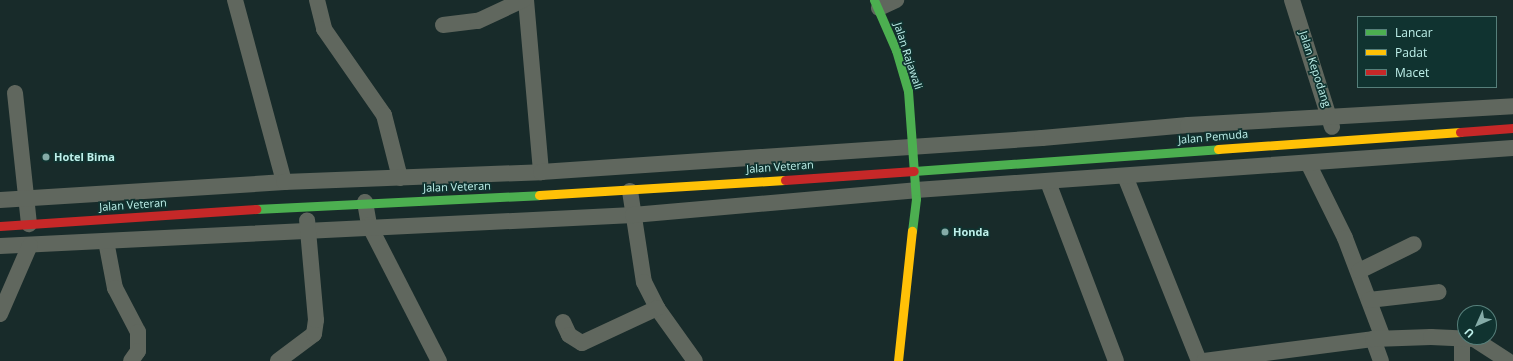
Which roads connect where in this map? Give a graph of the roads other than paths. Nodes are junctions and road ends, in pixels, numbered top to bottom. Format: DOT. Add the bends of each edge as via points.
graph roads {
  1 [pos="235,0"];
  2 [pos="317,0"];
  3 [pos="525,0"];
  4 [pos="896,0"];
  5 [pos="1292,0"];
  6 [pos="876,4"];
  7 [pos="443,25"];
  8 [pos="15,93"];
  9 [pos="1513,106"];
  10 [pos="1331,118"];
  11 [pos="1513,128"];
  12 [pos="1333,138"];
  13 [pos="914,146"];
  14 [pos="1513,148"];
  15 [pos="1309,165"];
  16 [pos="915,168"];
  17 [pos="541,172"];
  18 [pos="1125,176"];
  19 [pos="400,178"];
  20 [pos="284,182"];
  21 [pos="1048,182"];
  22 [pos="630,190"];
  23 [pos="916,190"];
  24 [pos="27,198"];
  25 [pos="0,200"];
  26 [pos="365,202"];
  27 [pos="305,205"];
  28 [pos="632,215"];
  29 [pos="29,224"];
  30 [pos="0,226"];
  31 [pos="369,226"];
  32 [pos="308,230"];
  33 [pos="106,240"];
  34 [pos="30,244"];
  35 [pos="1414,244"];
  36 [pos="0,246"];
  37 [pos="1359,270"];
  38 [pos="1439,292"];
  39 [pos="1370,300"];
  40 [pos="657,308"];
  41 [pos="0,314"];
  42 [pos="563,322"];
  43 [pos="1457,338"];
  44 [pos="1378,339"];
  45 [pos="1462,345"];
  46 [pos="1481,345"];
  47 [pos="131,361"];
  48 [pos="278,361"];
  49 [pos="439,361"];
  50 [pos="695,361"];
  51 [pos="898,361"];
  52 [pos="1116,361"];
  53 [pos="1199,361"];
  54 [pos="1204,361"];
  55 [pos="1381,361"];
  56 [pos="1462,361"];
  57 [pos="1508,361"];
  1 -- 20 [label="street"];
  2 -- 19 [label="street" via="324,29 384,115"];
  3 -- 7 [label="street" via="478,21"];
  3 -- 17 [label="street"];
  4 -- 6 [label="street"];
  5 -- 10 [label="street, Jalan Kepodang"];
  6 -- 13 [label="main road, Jalan Rajawali" via="908,91"];
  8 -- 24 [label="street"];
  9 -- 10 [label="street"];
  10 -- 12 [label="street, Jalan Kepodang"];
  10 -- 13 [label="street"];
  11 -- 12 [label="main road, Jalan Pemuda"];
  12 -- 16 [label="main road, Jalan Pemuda"];
  13 -- 16 [label="main road, Jalan Rajawali"];
  13 -- 17 [label="street"];
  14 -- 15 [label="street"];
  15 -- 18 [label="street"];
  15 -- 37 [label="street"];
  16 -- 22 [label="main road, Jalan Veteran"];
  16 -- 23 [label="main road, Jalan Rajawali"];
  17 -- 19 [label="street"];
  18 -- 21 [label="street"];
  18 -- 53 [label="street"];
  19 -- 20 [label="street"];
  20 -- 24 [label="street"];
  21 -- 23 [label="street"];
  21 -- 52 [label="street"];
  22 -- 26 [label="main road, Jalan Veteran"];
  22 -- 28 [label="street"];
  23 -- 28 [label="street"];
  23 -- 51 [label="main road, Jalan Rajawali"];
  24 -- 25 [label="street"];
  24 -- 29 [label="street"];
  26 -- 27 [label="main road, Jalan Veteran"];
  26 -- 31 [label="street"];
  27 -- 29 [label="main road, Jalan Veteran"];
  27 -- 32 [label="street"];
  28 -- 31 [label="street"];
  28 -- 40 [label="street" via="644,282"];
  29 -- 30 [label="main road, Jalan Veteran"];
  31 -- 32 [label="street"];
  31 -- 49 [label="street"];
  32 -- 33 [label="street"];
  32 -- 48 [label="street" via="316,320 314,334"];
  33 -- 34 [label="street"];
  33 -- 47 [label="street" via="115,288 138,332 139,346"];
  34 -- 36 [label="street"];
  34 -- 41 [label="street"];
  35 -- 37 [label="street"];
  37 -- 39 [label="street"];
  38 -- 39 [label="street"];
  39 -- 44 [label="street"];
  40 -- 42 [label="street" via="582,343 569,334"];
  40 -- 50 [label="street"];
  43 -- 44 [label="street"];
  44 -- 54 [label="street"];
  44 -- 55 [label="street"];
  45 -- 56 [label="street"];
  46 -- 57 [label="street" via="1492,349"];
}
